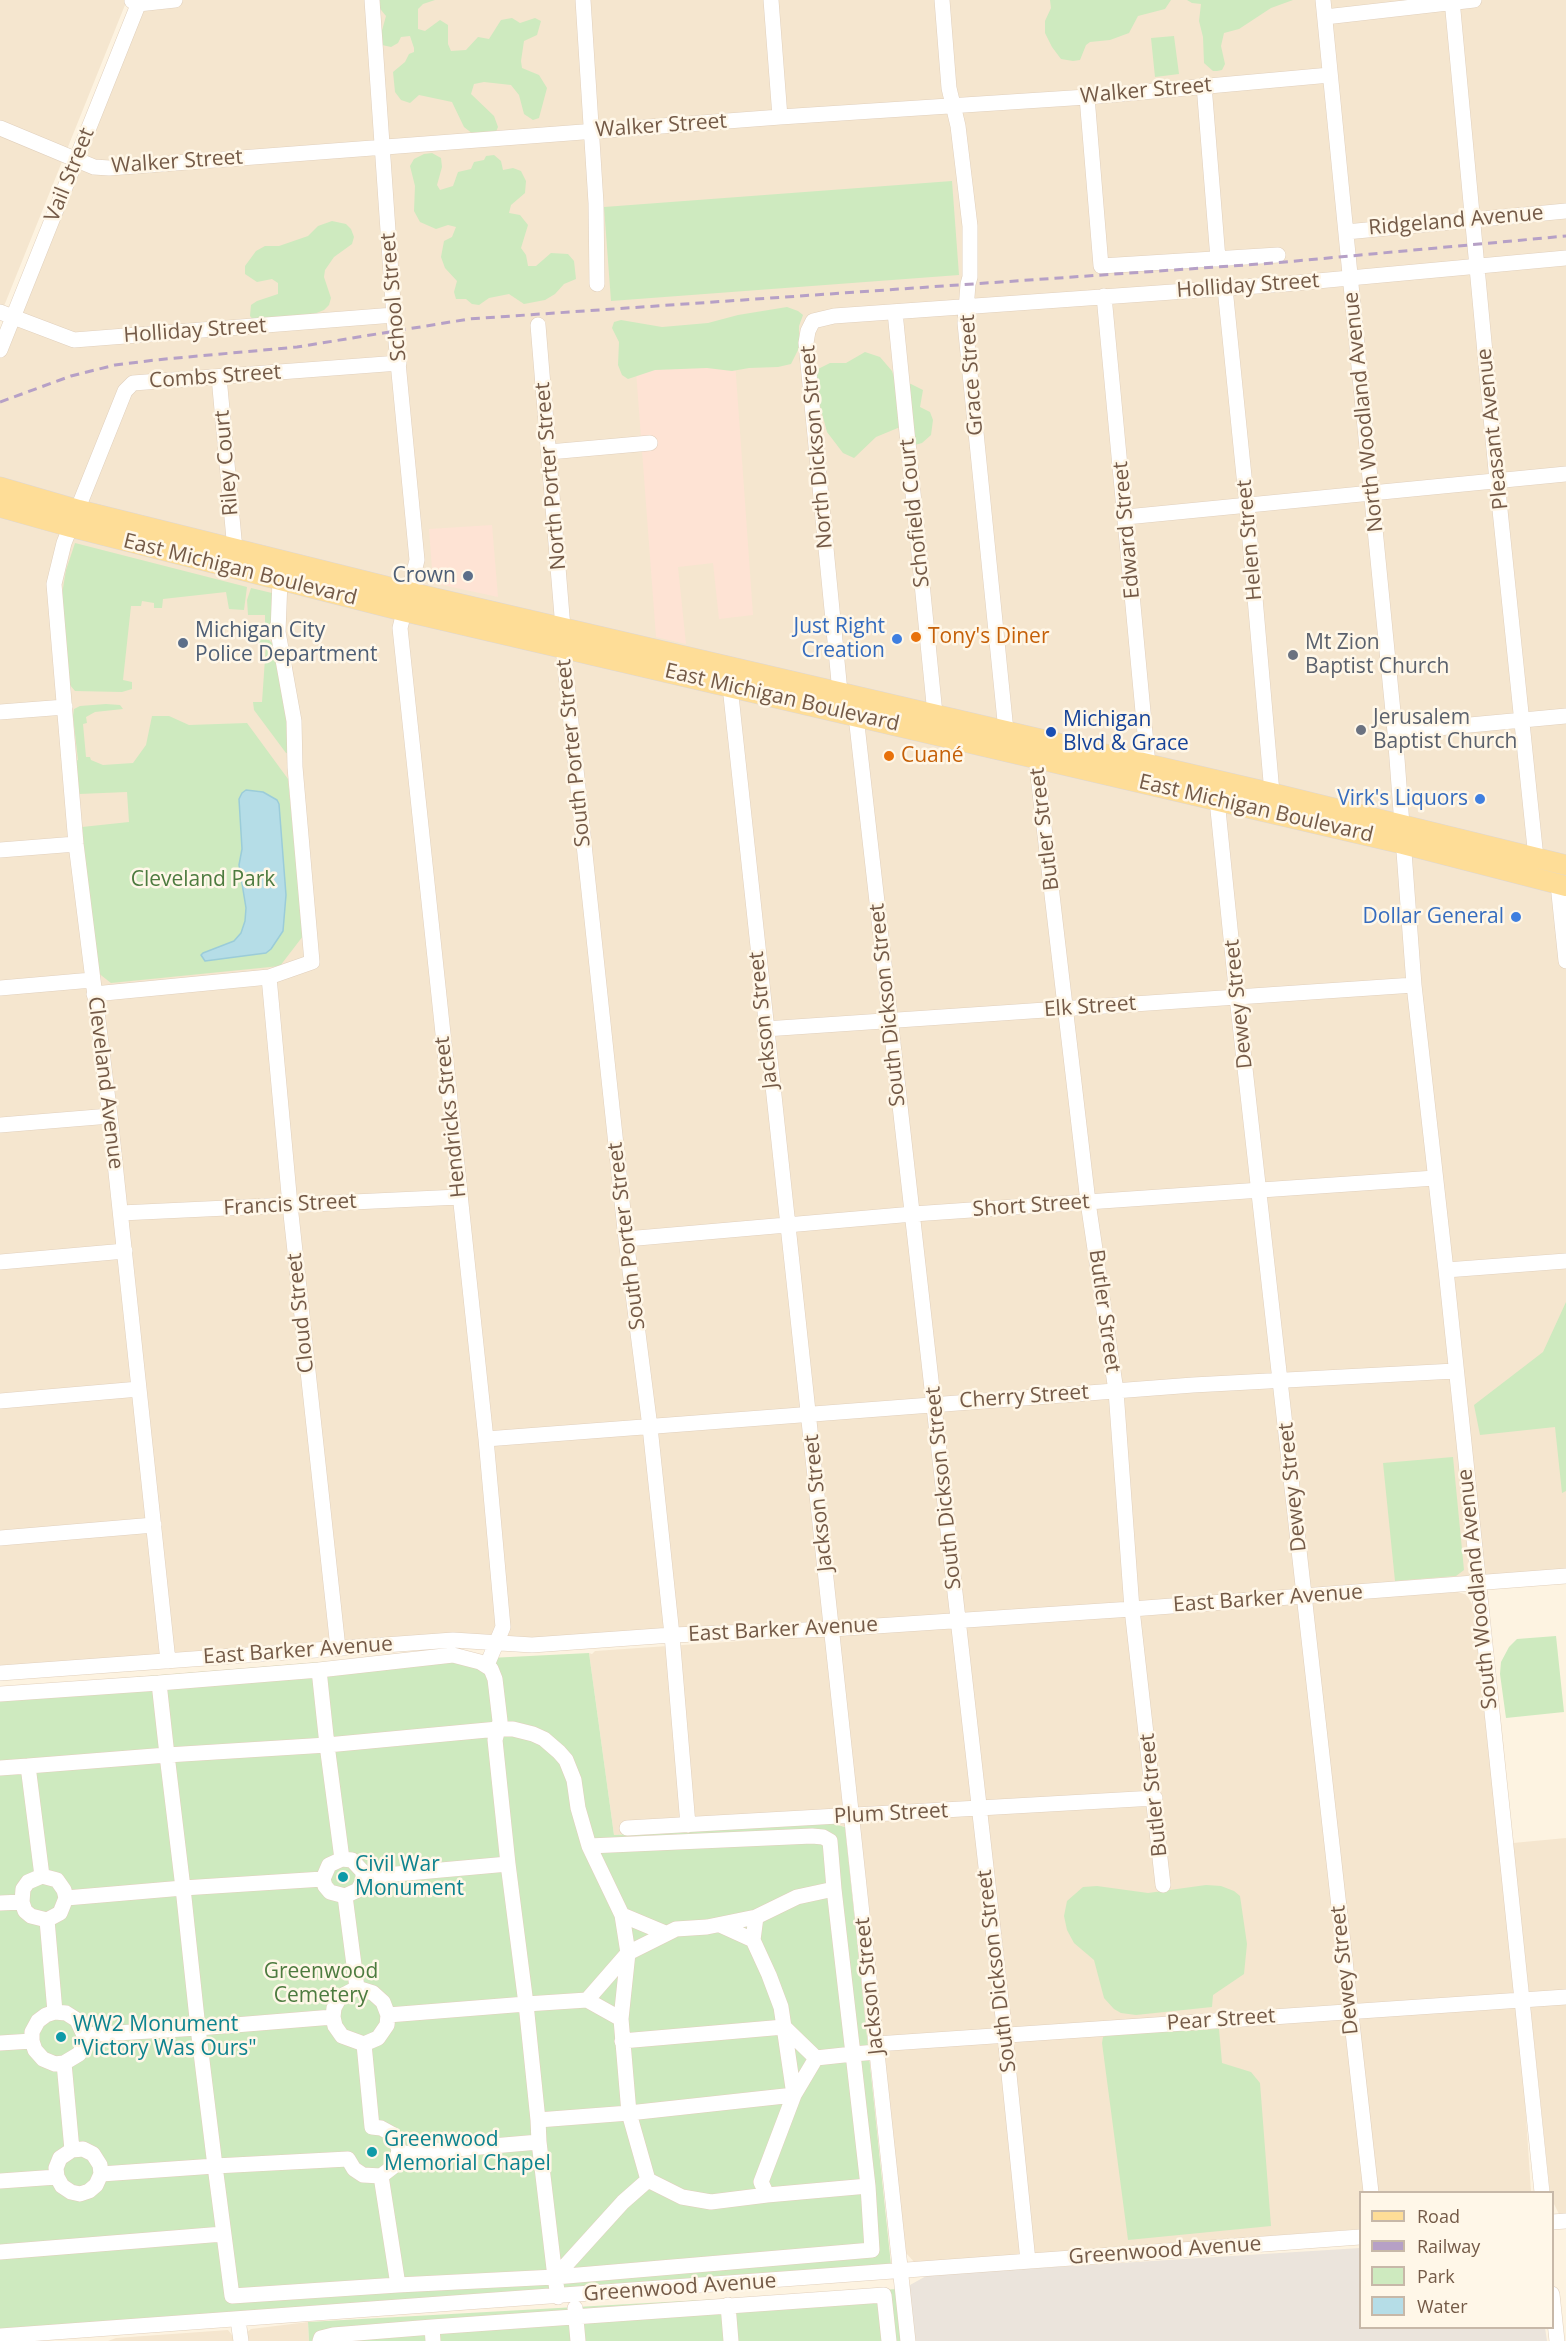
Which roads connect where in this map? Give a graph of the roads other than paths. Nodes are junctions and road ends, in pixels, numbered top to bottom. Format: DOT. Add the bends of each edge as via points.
graph roads {
  1 [pos="175,0"];
  2 [pos="372,0"];
  3 [pos="583,0"];
  4 [pos="771,0"];
  5 [pos="942,0"];
  6 [pos="1323,0"];
  7 [pos="1474,0"];
  8 [pos="136,1"];
  9 [pos="1452,1"];
  10 [pos="1325,17"];
  11 [pos="1330,75"];
  12 [pos="1204,86"];
  13 [pos="1087,97"];
  14 [pos="952,105"];
  15 [pos="780,117"];
  16 [pos="0,128"];
  17 [pos="592,131"];
  18 [pos="382,146"];
  19 [pos="76,159"];
  20 [pos="1566,211"];
  21 [pos="1473,220"];
  22 [pos="1346,232"];
  23 [pos="1278,255"];
  24 [pos="1566,258"];
  25 [pos="1218,260"];
  26 [pos="1477,266"];
  27 [pos="1350,278"];
  28 [pos="597,284"];
  29 [pos="1225,288"];
  30 [pos="1104,296"];
  31 [pos="966,307"];
  32 [pos="895,312"];
  33 [pos="7,315"];
  34 [pos="394,315"];
  35 [pos="538,325"];
  36 [pos="0,350"];
  37 [pos="399,363"];
  38 [pos="219,377"];
  39 [pos="650,443"];
  40 [pos="549,452"];
  41 [pos="1566,474"];
  42 [pos="1497,481"];
  43 [pos="0,487"];
  44 [pos="1372,493"];
  45 [pos="1247,506"];
  46 [pos="0,507"];
  47 [pos="1126,517"];
  48 [pos="75,518"];
  49 [pos="235,550"];
  50 [pos="282,571"];
  51 [pos="409,592"];
  52 [pos="403,611"];
  53 [pos="563,637"];
  54 [pos="727,665"];
  55 [pos="729,686"];
  56 [pos="840,692"];
  57 [pos="65,707"];
  58 [pos="0,712"];
  59 [pos="935,714"];
  60 [pos="856,716"];
  61 [pos="1566,716"];
  62 [pos="1523,720"];
  63 [pos="1395,732"];
  64 [pos="1004,740"];
  65 [pos="1038,748"];
  66 [pos="1148,765"];
  67 [pos="1220,791"];
  68 [pos="1272,793"];
  69 [pos="1402,835"];
  70 [pos="76,844"];
  71 [pos="0,850"];
  72 [pos="1536,858"];
  73 [pos="1566,865"];
  74 [pos="1562,885"];
  75 [pos="1566,962"];
  76 [pos="269,977"];
  77 [pos="1414,985"];
  78 [pos="93,987"];
  79 [pos="0,988"];
  80 [pos="1237,997"];
  81 [pos="1066,1009"];
  82 [pos="890,1021"];
  83 [pos="765,1029"];
  84 [pos="110,1116"];
  85 [pos="0,1125"];
  86 [pos="1436,1178"];
  87 [pos="1260,1189"];
  88 [pos="459,1197"];
  89 [pos="1088,1202"];
  90 [pos="290,1205"];
  91 [pos="121,1213"];
  92 [pos="913,1214"];
  93 [pos="787,1225"];
  94 [pos="626,1239"];
  95 [pos="125,1251"];
  96 [pos="1566,1261"];
  97 [pos="0,1262"];
  98 [pos="1446,1270"];
  99 [pos="1455,1371"];
  100 [pos="1281,1381"];
  101 [pos="139,1389"];
  102 [pos="1116,1391"];
  103 [pos="0,1401"];
  104 [pos="934,1404"];
  105 [pos="810,1415"];
  106 [pos="650,1427"];
  107 [pos="486,1438"];
  108 [pos="154,1525"];
  109 [pos="0,1538"];
  110 [pos="1566,1576"];
  111 [pos="1478,1583"];
  112 [pos="1305,1595"];
  113 [pos="1132,1609"];
  114 [pos="959,1620"];
  115 [pos="831,1629"];
  116 [pos="672,1635"];
  117 [pos="496,1642"];
  118 [pos="338,1648"];
  119 [pos="168,1660"];
  120 [pos="488,1665"];
  121 [pos="319,1670"];
  122 [pos="0,1673"];
  123 [pos="159,1683"];
  124 [pos="0,1694"];
  125 [pos="498,1729"];
  126 [pos="327,1745"];
  127 [pos="167,1755"];
  128 [pos="28,1766"];
  129 [pos="0,1768"];
  130 [pos="1155,1798"];
  131 [pos="978,1809"];
  132 [pos="851,1817"];
  133 [pos="688,1825"];
  134 [pos="627,1828"];
  135 [pos="589,1846"];
  136 [pos="342,1859"];
  137 [pos="508,1864"];
  138 [pos="42,1876"];
  139 [pos="363,1877"];
  140 [pos="323,1879"];
  141 [pos="1163,1885"];
  142 [pos="183,1888"];
  143 [pos="834,1890"];
  144 [pos="345,1896"];
  145 [pos="66,1898"];
  146 [pos="22,1902"];
  147 [pos="0,1903"];
  148 [pos="622,1915"];
  149 [pos="756,1917"];
  150 [pos="47,1920"];
  151 [pos="720,1925"];
  152 [pos="665,1933"];
  153 [pos="753,1940"];
  154 [pos="628,1953"];
  155 [pos="357,1988"];
  156 [pos="1566,1997"];
  157 [pos="587,2000"];
  158 [pos="1520,2000"];
  159 [pos="526,2004"];
  160 [pos="1350,2010"];
  161 [pos="55,2012"];
  162 [pos="388,2015"];
  163 [pos="333,2017"];
  164 [pos="621,2019"];
  165 [pos="784,2027"];
  166 [pos="198,2028"];
  167 [pos="84,2035"];
  168 [pos="1005,2036"];
  169 [pos="32,2041"];
  170 [pos="622,2041"];
  171 [pos="0,2043"];
  172 [pos="364,2044"];
  173 [pos="877,2048"];
  174 [pos="853,2054"];
  175 [pos="816,2058"];
  176 [pos="64,2063"];
  177 [pos="794,2095"];
  178 [pos="629,2113"];
  179 [pos="538,2120"];
  180 [pos="539,2142"];
  181 [pos="72,2150"];
  182 [pos="399,2154"];
  183 [pos="215,2166"];
  184 [pos="101,2174"];
  185 [pos="381,2176"];
  186 [pos="57,2177"];
  187 [pos="648,2180"];
  188 [pos="0,2181"];
  189 [pos="868,2186"];
  190 [pos="764,2188"];
  191 [pos="1371,2191"];
  192 [pos="1542,2191"];
  193 [pos="223,2234"];
  194 [pos="1359,2237"];
  195 [pos="0,2252"];
  196 [pos="1028,2261"];
  197 [pos="901,2272"];
  198 [pos="555,2277"];
  199 [pos="398,2285"];
  200 [pos="574,2296"];
  201 [pos="558,2297"];
  202 [pos="728,2306"];
  203 [pos="1554,2313"];
  204 [pos="576,2316"];
  205 [pos="238,2320"];
  206 [pos="432,2334"];
  207 [pos="99,2335"];
  208 [pos="0,2336"];
  209 [pos="241,2341"];
  210 [pos="320,2341"];
  211 [pos="578,2341"];
  212 [pos="731,2341"];
  213 [pos="889,2341"];
  214 [pos="908,2341"];
  215 [pos="1557,2341"];
  1 -- 8 [label="street"];
  2 -- 18 [label="street, School Street"];
  3 -- 17 [label="street"];
  4 -- 15 [label="street"];
  5 -- 14 [label="street, Grace Street"];
  6 -- 10 [label="street, North Woodland Avenue"];
  7 -- 9 [label="street"];
  8 -- 19 [label="street, Vail Street"];
  9 -- 10 [label="street"];
  9 -- 21 [label="street, Pleasant Avenue"];
  10 -- 11 [label="street, North Woodland Avenue"];
  11 -- 12 [label="street, Walker Street"];
  11 -- 22 [label="street, North Woodland Avenue"];
  12 -- 13 [label="street, Walker Street"];
  12 -- 25 [label="street"];
  13 -- 14 [label="street, Walker Street"];
  13 -- 25 [label="street, Holliday Street" via="1101,266"];
  14 -- 15 [label="street, Walker Street"];
  14 -- 31 [label="street, Grace Street" via="970,226"];
  15 -- 17 [label="street, Walker Street"];
  16 -- 19 [label="street, Walker Street"];
  17 -- 18 [label="street, Walker Street"];
  17 -- 28 [label="street"];
  18 -- 19 [label="street, Walker Street" via="109,168"];
  18 -- 34 [label="street, School Street"];
  19 -- 33 [label="street, Vail Street"];
  20 -- 21 [label="street, Ridgeland Avenue"];
  21 -- 22 [label="street, Ridgeland Avenue"];
  21 -- 26 [label="street, Pleasant Avenue"];
  22 -- 27 [label="street, North Woodland Avenue"];
  23 -- 25 [label="street, Holliday Street"];
  24 -- 26 [label="street, Holliday Street"];
  26 -- 27 [label="street, Holliday Street"];
  26 -- 42 [label="street, Pleasant Avenue"];
  27 -- 29 [label="street, Holliday Street"];
  27 -- 44 [label="street, North Woodland Avenue"];
  29 -- 30 [label="street, Holliday Street"];
  29 -- 45 [label="street, Helen Street"];
  30 -- 31 [label="street, Holliday Street"];
  30 -- 47 [label="street, Edward Street"];
  31 -- 32 [label="street, North Dickson Street"];
  31 -- 64 [label="street, Grace Street"];
  32 -- 56 [label="street, North Dickson Street" via="822,318 813,321 807,337"];
  32 -- 59 [label="street, Schofield Court"];
  33 -- 34 [label="street, Holliday Street" via="74,340"];
  33 -- 36 [label="street, Vail Street"];
  34 -- 37 [label="street, School Street"];
  35 -- 40 [label="street, North Porter Street"];
  37 -- 38 [label="street, Combs Street"];
  37 -- 51 [label="street, School Street" via="417,560"];
  38 -- 48 [label="street, Combs Street" via="134,383 129,387"];
  38 -- 49 [label="street, Riley Court"];
  39 -- 40 [label="street"];
  40 -- 53 [label="street, North Porter Street"];
  41 -- 42 [label="street"];
  42 -- 44 [label="street"];
  42 -- 62 [label="street, Pleasant Avenue"];
  43 -- 48 [label="main road, East Michigan Boulevard"];
  44 -- 45 [label="street"];
  44 -- 63 [label="street, North Woodland Avenue"];
  45 -- 47 [label="street"];
  45 -- 68 [label="street, Helen Street"];
  46 -- 48 [label="main road, East Michigan Boulevard"];
  47 -- 66 [label="street, Edward Street"];
  48 -- 49 [label="main road, East Michigan Boulevard"];
  48 -- 50 [label="main road, East Michigan Boulevard"];
  48 -- 57 [label="street, Cleveland Avenue" via="61,550 54,584"];
  49 -- 50 [label="main road, East Michigan Boulevard"];
  50 -- 51 [label="main road, East Michigan Boulevard"];
  50 -- 52 [label="main road, East Michigan Boulevard"];
  50 -- 76 [label="street" via="278,632 294,721 312,962"];
  51 -- 52 [label="street, Hendricks Street"];
  51 -- 53 [label="main road, East Michigan Boulevard"];
  52 -- 53 [label="main road, East Michigan Boulevard"];
  52 -- 88 [label="street, Hendricks Street" via="399,628"];
  53 -- 54 [label="main road, East Michigan Boulevard"];
  53 -- 55 [label="main road, East Michigan Boulevard"];
  53 -- 94 [label="street, South Porter Street"];
  54 -- 55 [label="street, Jackson Street"];
  54 -- 56 [label="main road, East Michigan Boulevard"];
  55 -- 60 [label="main road, East Michigan Boulevard"];
  55 -- 83 [label="street, Jackson Street"];
  56 -- 59 [label="main road, East Michigan Boulevard"];
  57 -- 58 [label="street"];
  57 -- 70 [label="street, Cleveland Avenue"];
  59 -- 64 [label="main road, East Michigan Boulevard"];
  60 -- 64 [label="main road, East Michigan Boulevard"];
  60 -- 82 [label="street, South Dickson Street"];
  61 -- 62 [label="street"];
  62 -- 63 [label="street"];
  62 -- 72 [label="street, Pleasant Avenue"];
  63 -- 69 [label="street, North Woodland Avenue"];
  64 -- 65 [label="main road, East Michigan Boulevard"];
  65 -- 66 [label="main road, East Michigan Boulevard"];
  65 -- 67 [label="main road, East Michigan Boulevard"];
  65 -- 81 [label="street, Butler Street"];
  66 -- 67 [label="main road, East Michigan Boulevard"];
  67 -- 68 [label="main road, East Michigan Boulevard"];
  67 -- 69 [label="main road, East Michigan Boulevard"];
  67 -- 80 [label="street, Dewey Street"];
  68 -- 69 [label="main road, East Michigan Boulevard"];
  69 -- 72 [label="main road, East Michigan Boulevard"];
  69 -- 74 [label="main road, East Michigan Boulevard"];
  69 -- 77 [label="street, North Woodland Avenue"];
  70 -- 71 [label="street"];
  70 -- 78 [label="street, Cleveland Avenue"];
  72 -- 73 [label="main road, East Michigan Boulevard"];
  74 -- 75 [label="street"];
  76 -- 78 [label="street"];
  76 -- 90 [label="street, Cloud Street"];
  77 -- 80 [label="street, Elk Street"];
  77 -- 86 [label="street, South Woodland Avenue"];
  78 -- 79 [label="street"];
  78 -- 84 [label="street, Cleveland Avenue"];
  80 -- 81 [label="street, Elk Street"];
  80 -- 87 [label="street, Dewey Street"];
  81 -- 82 [label="street, Elk Street"];
  81 -- 89 [label="street, Butler Street"];
  82 -- 83 [label="street, Elk Street"];
  82 -- 92 [label="street, South Dickson Street"];
  83 -- 93 [label="street, Jackson Street"];
  84 -- 85 [label="street"];
  84 -- 91 [label="street, Cleveland Avenue"];
  86 -- 87 [label="street, Short Street"];
  86 -- 98 [label="street, South Woodland Avenue"];
  87 -- 89 [label="street, Short Street"];
  87 -- 100 [label="street, Dewey Street"];
  88 -- 90 [label="street, Francis Street"];
  88 -- 107 [label="street, Hendricks Street"];
  89 -- 92 [label="street, Short Street"];
  89 -- 102 [label="street, Butler Street"];
  90 -- 91 [label="street, Francis Street"];
  90 -- 118 [label="street, Cloud Street"];
  91 -- 95 [label="street, Cleveland Avenue"];
  92 -- 93 [label="street, Short Street"];
  92 -- 104 [label="street, South Dickson Street"];
  93 -- 94 [label="street, Short Street"];
  93 -- 105 [label="street, Jackson Street"];
  94 -- 106 [label="street, South Porter Street"];
  95 -- 97 [label="street"];
  95 -- 101 [label="street, Cleveland Avenue"];
  96 -- 98 [label="street"];
  98 -- 99 [label="street, South Woodland Avenue"];
  99 -- 100 [label="street, Cherry Street"];
  99 -- 111 [label="street, South Woodland Avenue"];
  100 -- 102 [label="street, Cherry Street"];
  100 -- 112 [label="street, Dewey Street"];
  101 -- 103 [label="street"];
  101 -- 108 [label="street, Cleveland Avenue"];
  102 -- 104 [label="street, Cherry Street"];
  102 -- 113 [label="street, Butler Street"];
  104 -- 105 [label="street, Cherry Street"];
  104 -- 114 [label="street, South Dickson Street"];
  105 -- 106 [label="street, Cherry Street"];
  105 -- 115 [label="street, Jackson Street"];
  106 -- 107 [label="street, Cherry Street"];
  106 -- 116 [label="street, South Porter Street"];
  107 -- 117 [label="street, Hendricks Street" via="503,1627"];
  108 -- 109 [label="street"];
  108 -- 119 [label="street, Cleveland Avenue"];
  110 -- 111 [label="street, East Barker Avenue"];
  111 -- 112 [label="street, East Barker Avenue"];
  111 -- 158 [label="street, South Woodland Avenue"];
  112 -- 113 [label="street, East Barker Avenue"];
  112 -- 160 [label="street, Dewey Street"];
  113 -- 114 [label="street, East Barker Avenue"];
  113 -- 130 [label="street, Butler Street"];
  114 -- 115 [label="street, East Barker Avenue"];
  114 -- 131 [label="street, South Dickson Street"];
  115 -- 116 [label="street, East Barker Avenue"];
  115 -- 132 [label="street, Jackson Street"];
  116 -- 117 [label="street, East Barker Avenue" via="532,1645"];
  116 -- 133 [label="street, South Porter Street"];
  117 -- 118 [label="street, East Barker Avenue" via="453,1640"];
  117 -- 120 [label="street, Hendricks Street"];
  118 -- 119 [label="street, East Barker Avenue"];
  119 -- 122 [label="street, East Barker Avenue"];
  120 -- 121 [label="street" via="453,1655"];
  120 -- 125 [label="street" via="495,1680"];
  121 -- 123 [label="street"];
  121 -- 126 [label="street"];
  123 -- 124 [label="street"];
  123 -- 127 [label="street"];
  125 -- 126 [label="street"];
  125 -- 135 [label="street" via="533,1734 552,1745 566,1760"];
  125 -- 137 [label="street" via="495,1740"];
  126 -- 127 [label="street"];
  126 -- 136 [label="street"];
  127 -- 128 [label="street"];
  127 -- 142 [label="street"];
  128 -- 129 [label="street"];
  128 -- 138 [label="street"];
  130 -- 131 [label="street, Plum Street"];
  130 -- 141 [label="street, Butler Street"];
  131 -- 132 [label="street, Plum Street"];
  131 -- 168 [label="street, South Dickson Street"];
  132 -- 133 [label="street, Plum Street"];
  132 -- 173 [label="street, Jackson Street"];
  133 -- 134 [label="street, Plum Street"];
  135 -- 143 [label="street" via="823,1837 830,1841"];
  135 -- 148 [label="street"];
  136 -- 139 [label="street" via="357,1864"];
  136 -- 140 [label="street" via="329,1865"];
  137 -- 139 [label="street"];
  137 -- 159 [label="street"];
  138 -- 145 [label="street" via="57,1880"];
  138 -- 146 [label="street" via="28,1882"];
  139 -- 144 [label="street" via="358,1890"];
  140 -- 142 [label="street"];
  140 -- 144 [label="street" via="330,1892"];
  142 -- 145 [label="street"];
  142 -- 166 [label="street"];
  143 -- 149 [label="street" via="796,1897"];
  143 -- 174 [label="street"];
  144 -- 155 [label="street"];
  145 -- 150 [label="street" via="60,1913"];
  146 -- 147 [label="street"];
  146 -- 150 [label="street" via="31,1916"];
  148 -- 152 [label="street"];
  148 -- 154 [label="street"];
  149 -- 151 [label="street"];
  149 -- 153 [label="street"];
  150 -- 161 [label="street"];
  151 -- 152 [label="street"];
  151 -- 153 [label="street"];
  152 -- 154 [label="street"];
  153 -- 165 [label="street" via="777,1997"];
  154 -- 157 [label="street"];
  154 -- 164 [label="street"];
  155 -- 162 [label="street" via="373,1993 383,2002"];
  155 -- 163 [label="street" via="340,1997"];
  156 -- 158 [label="street, Pear Street"];
  157 -- 159 [label="street"];
  157 -- 164 [label="street"];
  158 -- 160 [label="street, Pear Street"];
  158 -- 192 [label="street, South Woodland Avenue"];
  159 -- 162 [label="street"];
  159 -- 179 [label="street"];
  160 -- 168 [label="street, Pear Street"];
  160 -- 191 [label="street, Dewey Street"];
  161 -- 167 [label="street" via="77,2020"];
  161 -- 169 [label="street" via="38,2021"];
  162 -- 172 [label="street" via="387,2025 378,2038"];
  163 -- 166 [label="street"];
  163 -- 172 [label="street" via="342,2036"];
  164 -- 170 [label="street"];
  165 -- 170 [label="street"];
  165 -- 175 [label="street"];
  165 -- 177 [label="street"];
  166 -- 167 [label="street"];
  166 -- 183 [label="street"];
  167 -- 176 [label="street" via="79,2054"];
  168 -- 173 [label="street, Pear Street"];
  168 -- 196 [label="street, South Dickson Street"];
  169 -- 171 [label="street"];
  169 -- 176 [label="street" via="43,2059"];
  170 -- 178 [label="street"];
  172 -- 182 [label="street" via="372,2127 392,2134"];
  173 -- 174 [label="street, Pear Street"];
  173 -- 197 [label="street, Jackson Street"];
  174 -- 175 [label="street, Pear Street"];
  174 -- 189 [label="street"];
  175 -- 177 [label="street"];
  176 -- 181 [label="street"];
  177 -- 178 [label="street"];
  177 -- 190 [label="street"];
  178 -- 179 [label="street"];
  178 -- 187 [label="street"];
  179 -- 180 [label="street"];
  180 -- 182 [label="street"];
  180 -- 198 [label="street"];
  181 -- 184 [label="street" via="83,2149 93,2154"];
  181 -- 186 [label="street" via="60,2158"];
  182 -- 185 [label="street" via="394,2166"];
  183 -- 184 [label="street"];
  183 -- 185 [label="street" via="348,2158 363,2175"];
  183 -- 193 [label="street"];
  184 -- 186 [label="street" via="96,2185 80,2194 62,2186"];
  185 -- 199 [label="street"];
  186 -- 188 [label="street"];
  187 -- 190 [label="street" via="681,2197 711,2202"];
  187 -- 198 [label="street"];
  189 -- 190 [label="street"];
  189 -- 198 [label="street" via="872,2250"];
  193 -- 195 [label="street"];
  193 -- 199 [label="street" via="232,2296"];
  194 -- 196 [label="street, Greenwood Avenue"];
  196 -- 197 [label="street, Greenwood Avenue"];
  197 -- 200 [label="street, Greenwood Avenue"];
  197 -- 214 [label="street, Jackson Street"];
  198 -- 199 [label="street"];
  198 -- 201 [label="street"];
  200 -- 201 [label="street, Greenwood Avenue"];
  200 -- 204 [label="street"];
  201 -- 205 [label="street, Greenwood Avenue"];
  202 -- 204 [label="street"];
  202 -- 212 [label="street"];
  202 -- 213 [label="street" via="884,2295"];
  203 -- 215 [label="street"];
  204 -- 206 [label="street"];
  204 -- 211 [label="street"];
  205 -- 207 [label="street, Greenwood Avenue"];
  205 -- 209 [label="street"];
  206 -- 210 [label="street" via="333,2335"];
  207 -- 208 [label="street, Greenwood Avenue"];
}
